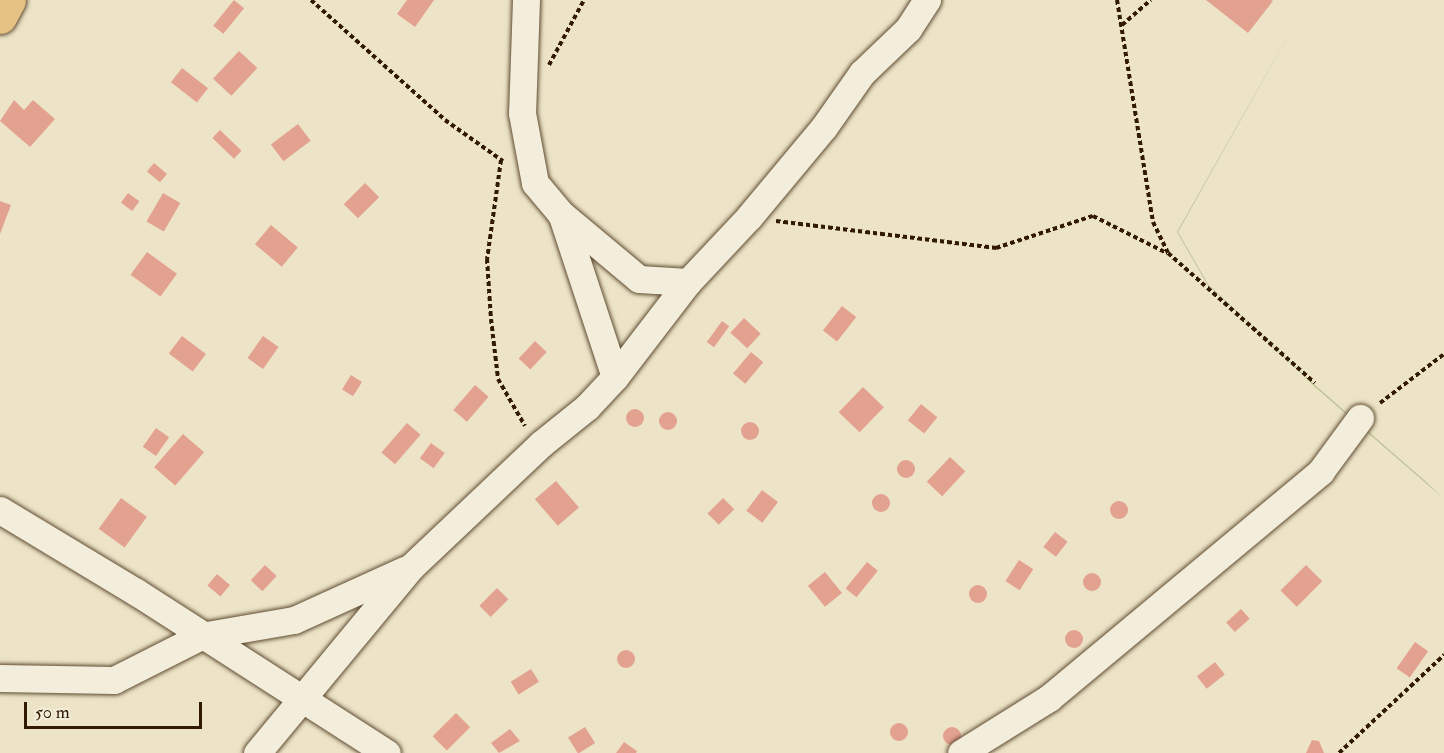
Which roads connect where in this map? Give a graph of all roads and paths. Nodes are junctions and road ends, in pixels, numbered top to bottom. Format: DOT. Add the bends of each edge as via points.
graph roads {
  1 [pos="311,0"];
  2 [pos="526,0"];
  3 [pos="584,0"];
  4 [pos="927,0"];
  5 [pos="1117,0"];
  6 [pos="1151,0"];
  7 [pos="1122,25"];
  8 [pos="546,71"];
  9 [pos="501,160"];
  10 [pos="535,183"];
  11 [pos="560,213"];
  12 [pos="749,217"];
  13 [pos="1168,253"];
  14 [pos="688,282"];
  15 [pos="1444,354"];
  16 [pos="615,377"];
  17 [pos="1315,383"];
  18 [pos="1360,418"];
  19 [pos="541,444"];
  20 [pos="0,510"];
  21 [pos="411,567"];
  22 [pos="201,636"];
  23 [pos="1444,656"];
  24 [pos="0,678"];
  25 [pos="302,696"];
  26 [pos="257,753"];
  27 [pos="387,753"];
  28 [pos="960,753"];
  29 [pos="1339,753"];
  1 -- 9 [label="path" via="445,120"];
  2 -- 10 [label="street" via="522,112"];
  3 -- 8 [label="path"];
  4 -- 12 [label="street" via="908,29 862,73 824,127"];
  5 -- 7 [label="path"];
  6 -- 7 [label="path"];
  7 -- 13 [label="path" via="1153,222"];
  9 -- 10 [label="path"];
  9 -- 19 [label="path" via="487,259 498,379 538,445"];
  10 -- 11 [label="street"];
  11 -- 14 [label="street" via="639,279"];
  11 -- 16 [label="street" via="571,236"];
  12 -- 13 [label="path" via="996,248 1094,216"];
  12 -- 14 [label="street"];
  13 -- 17 [label="path"];
  14 -- 16 [label="street"];
  15 -- 18 [label="path"];
  16 -- 19 [label="street" via="587,407"];
  18 -- 28 [label="street" via="1321,471 1049,698"];
  19 -- 21 [label="street"];
  20 -- 22 [label="street"];
  21 -- 22 [label="street" via="294,620"];
  21 -- 25 [label="street"];
  22 -- 24 [label="street" via="114,680"];
  22 -- 25 [label="street"];
  23 -- 29 [label="path"];
  25 -- 26 [label="street"];
  25 -- 27 [label="street"];
}
